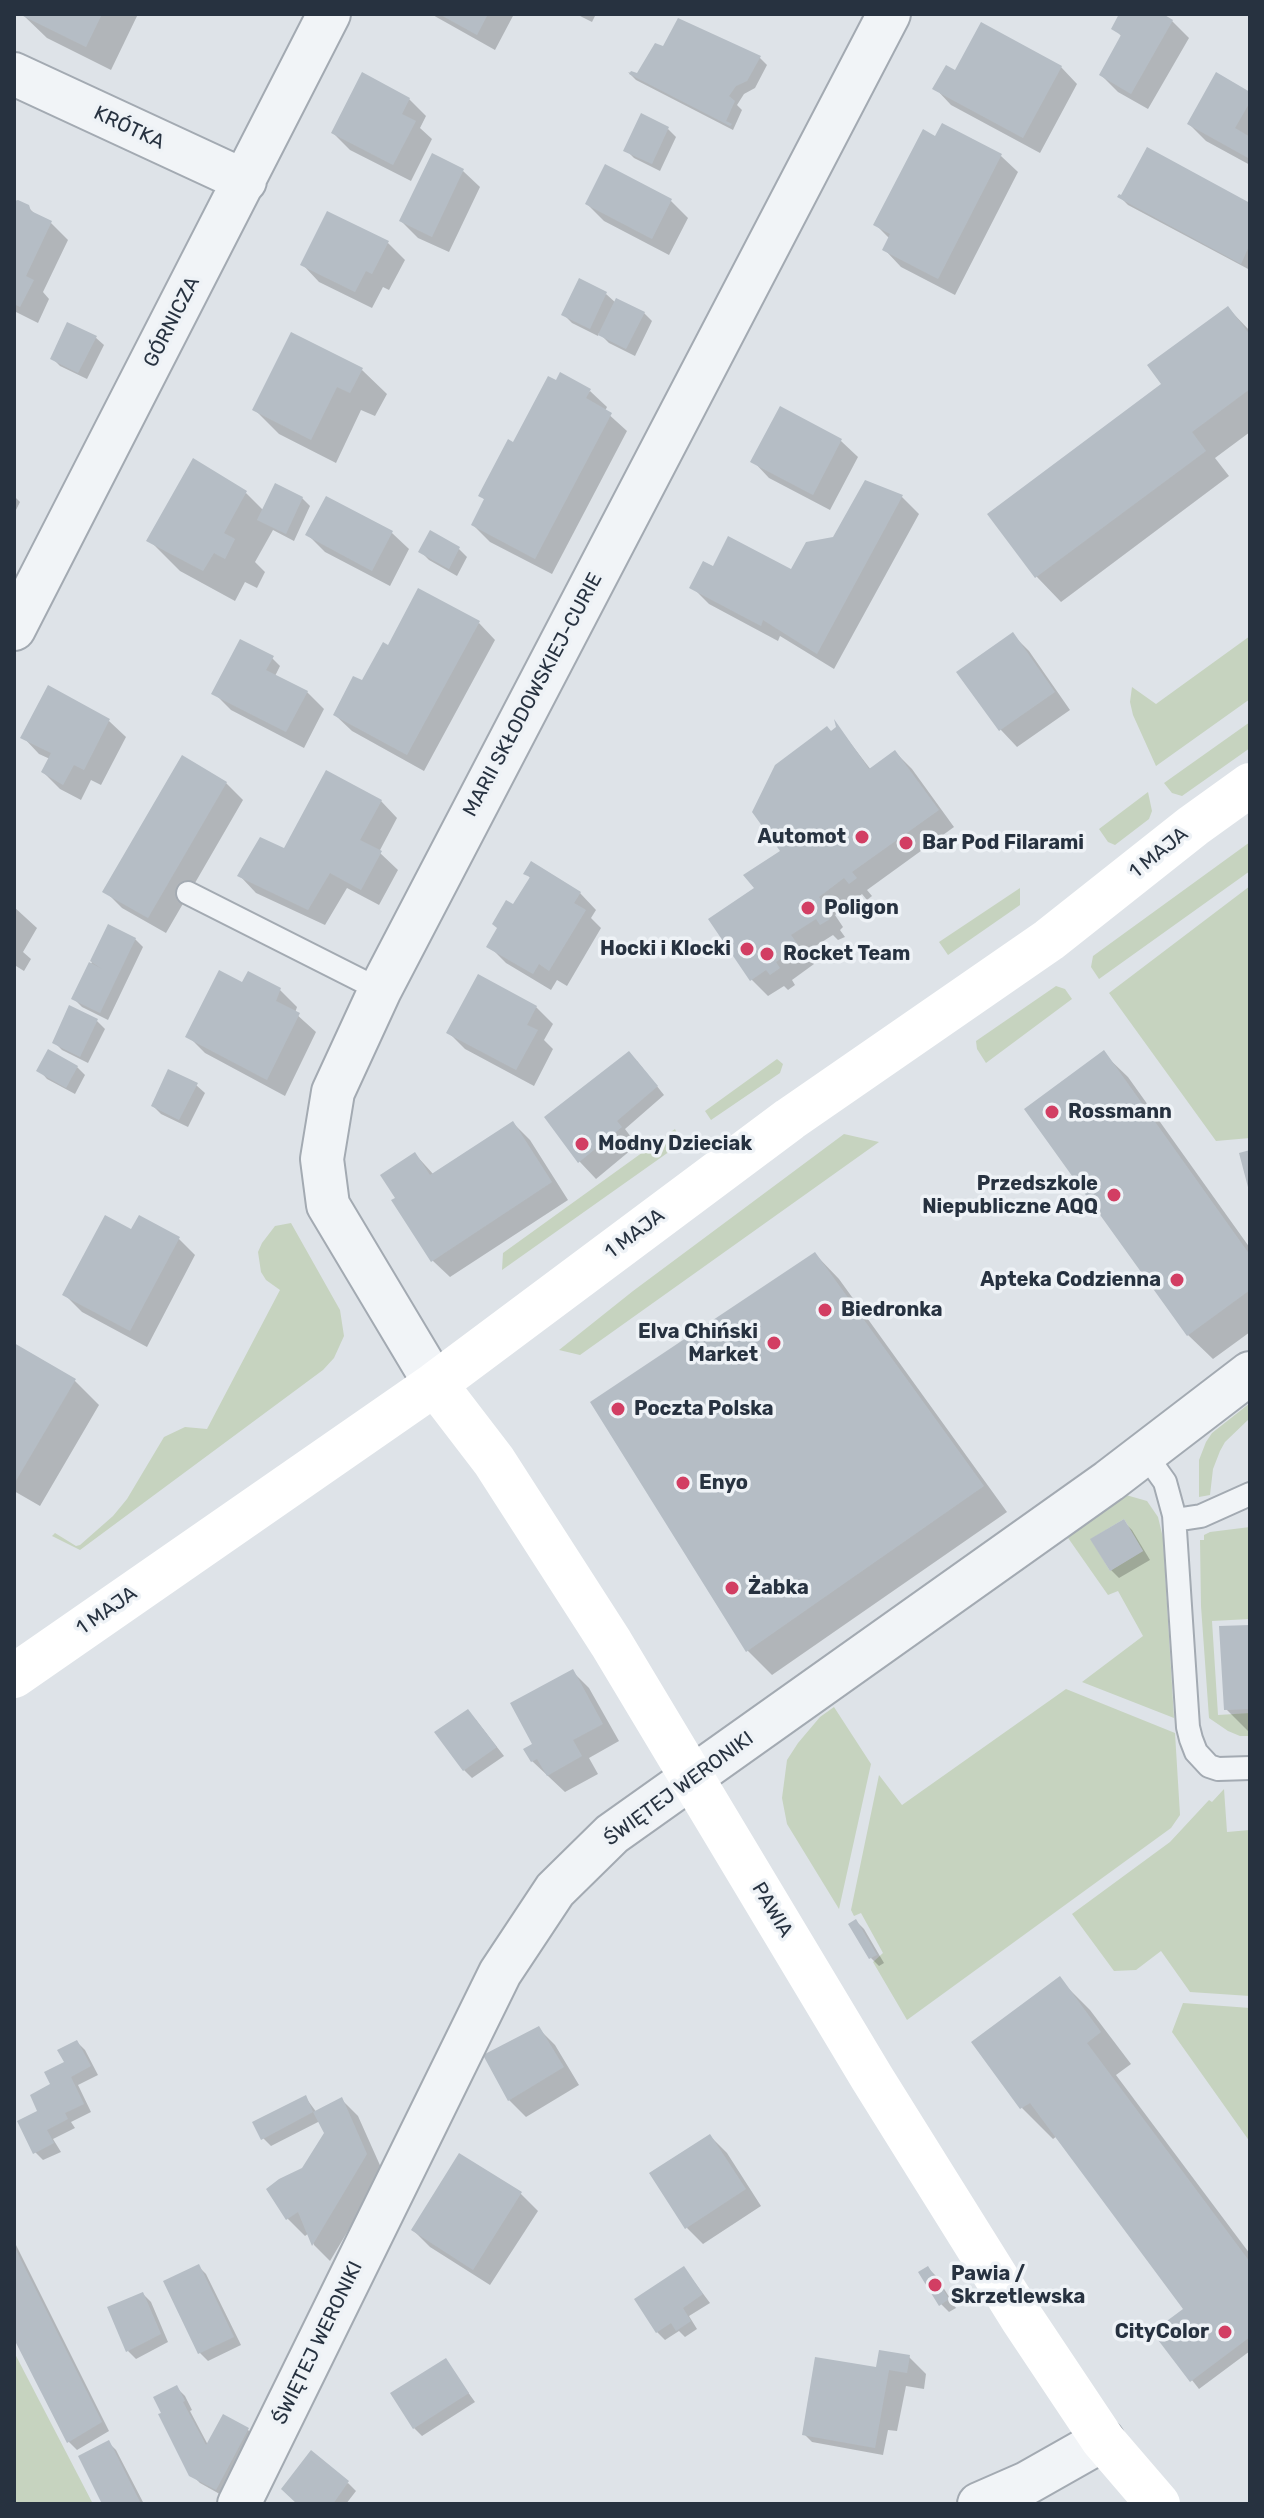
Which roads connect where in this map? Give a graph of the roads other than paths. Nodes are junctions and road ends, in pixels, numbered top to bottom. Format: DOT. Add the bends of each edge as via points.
graph roads {
  1 [pos="329,14"];
  2 [pos="889,14"];
  3 [pos="14,74"];
  4 [pos="245,181"];
  5 [pos="14,629"];
  6 [pos="1250,785"];
  7 [pos="188,893"];
  8 [pos="380,990"];
  9 [pos="1250,1373"];
  10 [pos="435,1384"];
  11 [pos="1145,1454"];
  12 [pos="1250,1494"];
  13 [pos="1175,1520"];
  14 [pos="14,1676"];
  15 [pos="1250,1768"];
  16 [pos="692,1778"];
  17 [pos="1103,2440"];
  18 [pos="1034,2490"];
  19 [pos="239,2504"];
  20 [pos="979,2504"];
  21 [pos="1158,2504"];
  1 -- 4 [label="street, GÓRNICZA"];
  2 -- 8 [label="street, MARII SKŁODOWSKIEJ-CURIE"];
  3 -- 4 [label="street, KRÓTKA"];
  4 -- 5 [label="street, GÓRNICZA"];
  6 -- 10 [label="street, 1 MAJA" via="1057,934 790,1119"];
  7 -- 8 [label="lane"];
  8 -- 10 [label="street, MARII SKŁODOWSKIEJ-CURIE" via="333,1092 323,1184 328,1205"];
  9 -- 11 [label="street, ŚWIĘTEJ WERONIKI"];
  10 -- 14 [label="street, 1 MAJA"];
  10 -- 16 [label="street, PAWIA" via="494,1461"];
  11 -- 13 [label="lane" via="1165,1482"];
  11 -- 16 [label="street, ŚWIĘTEJ WERONIKI"];
  12 -- 13 [label="lane" via="1201,1516"];
  13 -- 15 [label="lane" via="1191,1739 1209,1766"];
  16 -- 17 [label="street, PAWIA" via="872,2078"];
  16 -- 19 [label="street, ŚWIĘTEJ WERONIKI" via="612,1834 555,1890 500,1973"];
  17 -- 18 [label="street"];
  17 -- 21 [label="street, PAWIA"];
  18 -- 20 [label="street"];
}
